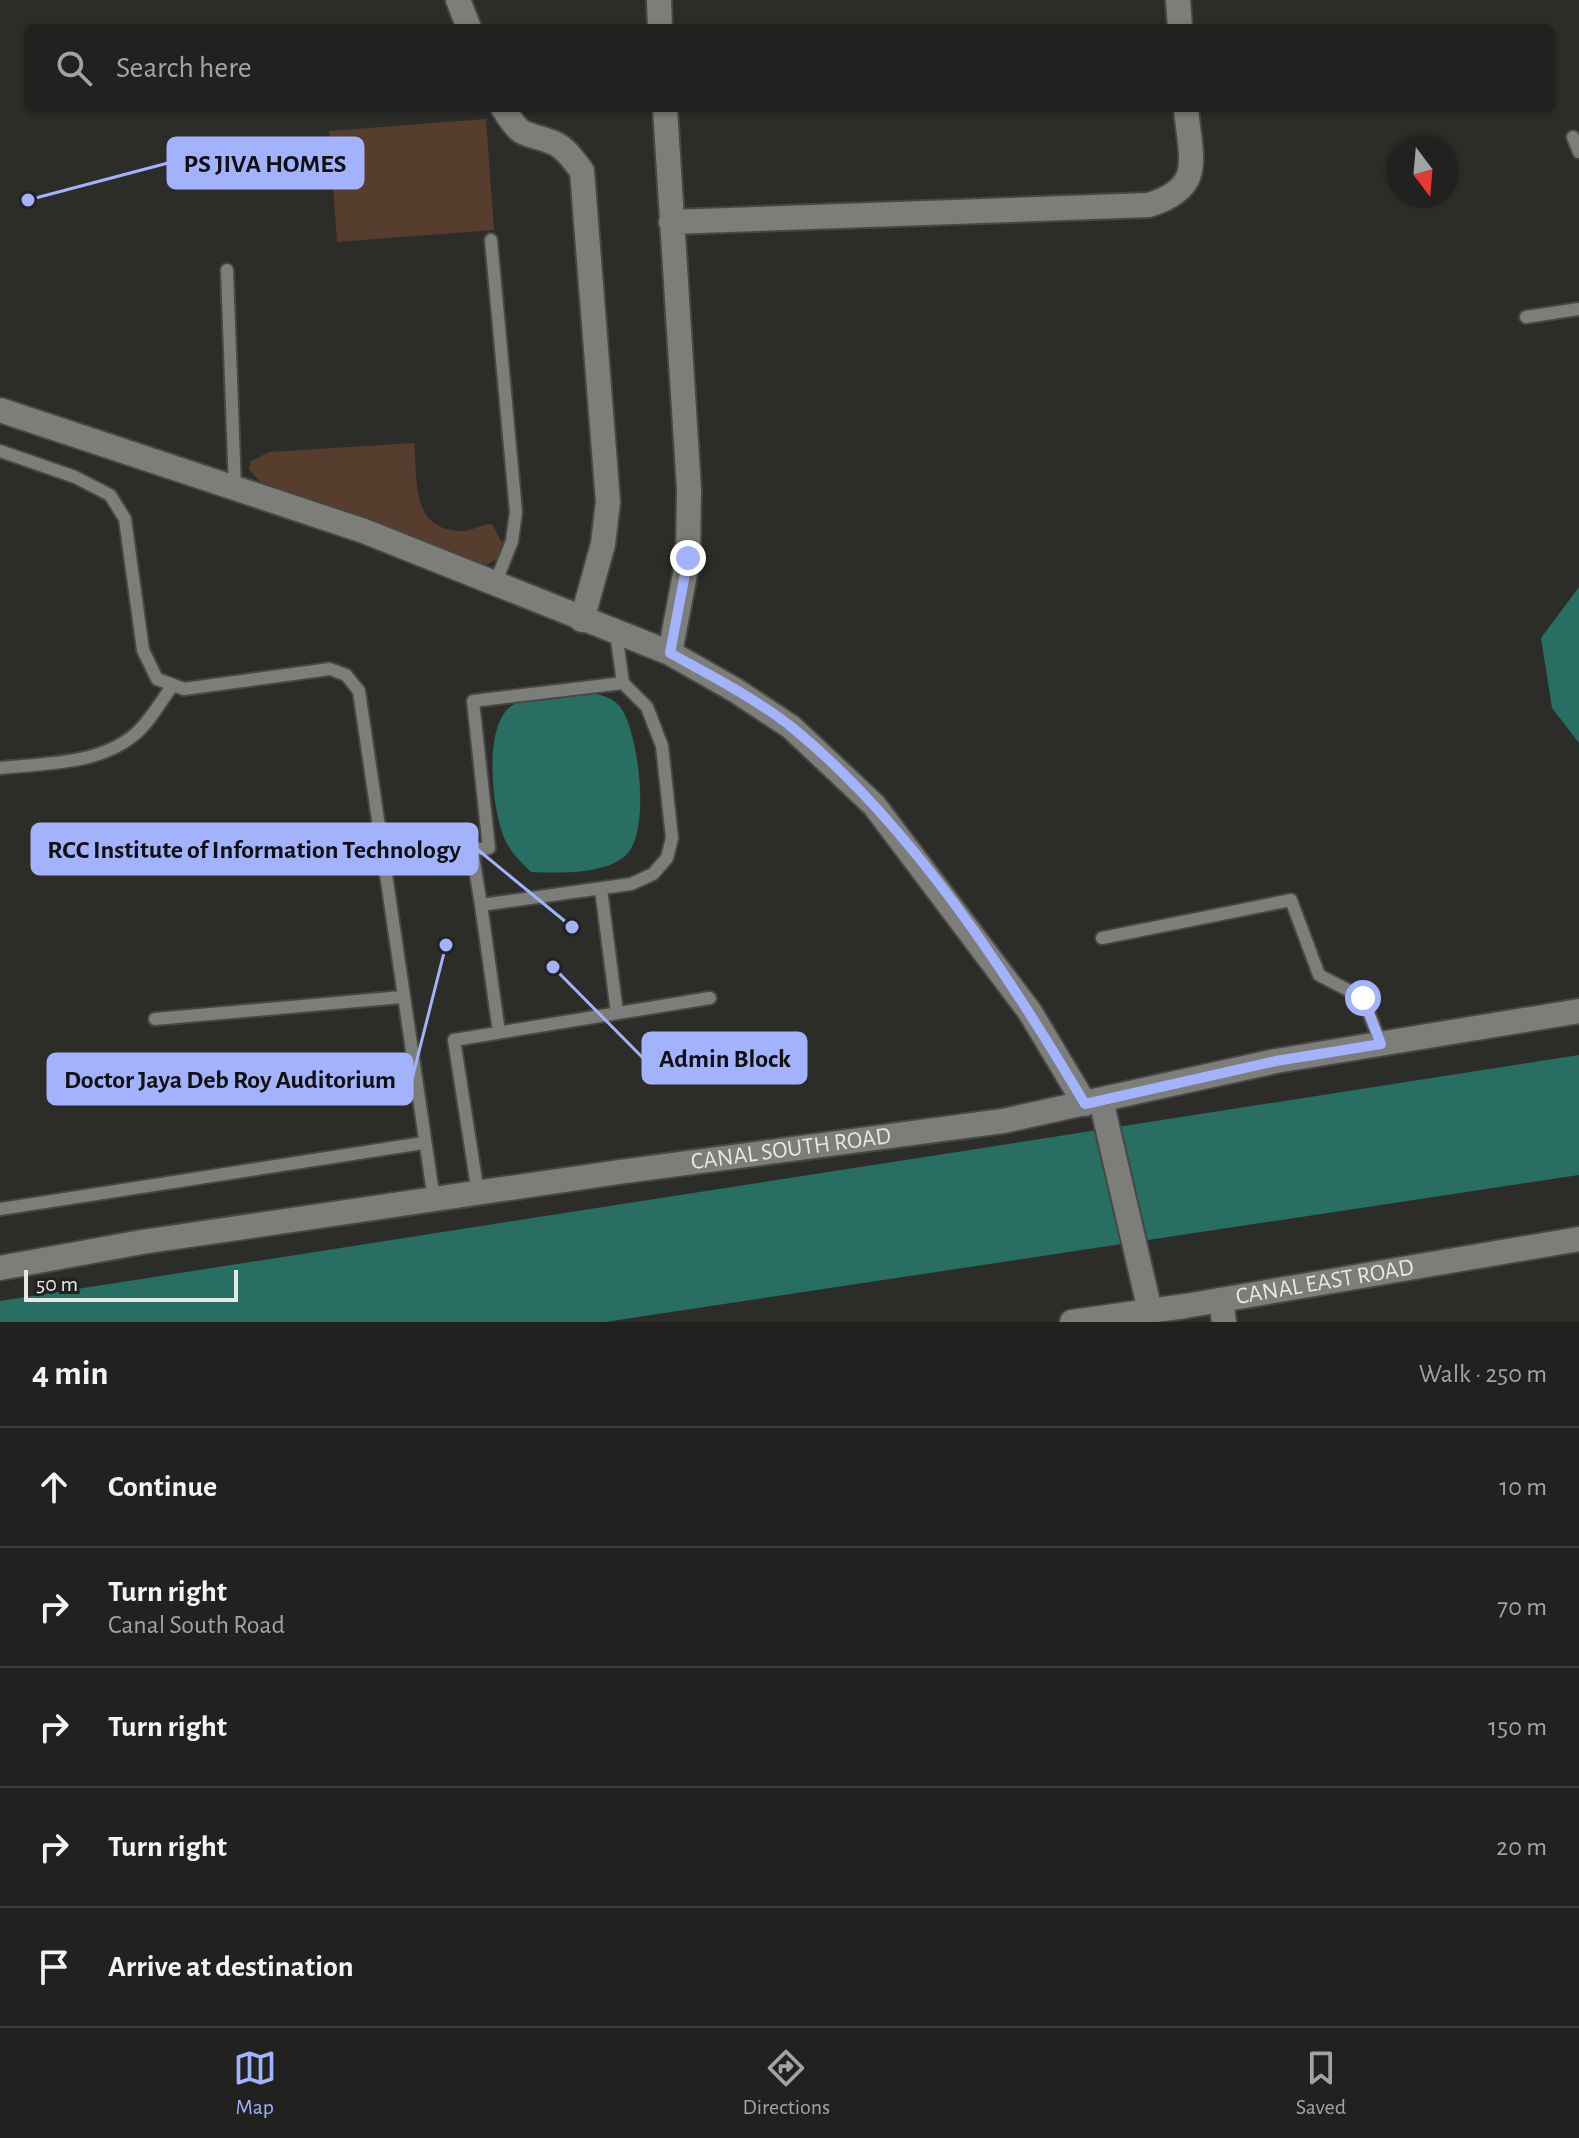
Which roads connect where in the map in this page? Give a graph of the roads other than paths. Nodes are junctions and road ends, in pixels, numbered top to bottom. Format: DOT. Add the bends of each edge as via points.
graph roads {
  1 [pos="458,0"];
  2 [pos="659,0"];
  3 [pos="1178,0"];
  4 [pos="467,24"];
  5 [pos="660,24"];
  6 [pos="1180,24"];
  7 [pos="505,112"];
  8 [pos="665,112"];
  9 [pos="1186,112"];
  10 [pos="1573,137"];
  11 [pos="1579,152"];
  12 [pos="671,222"];
  13 [pos="491,240"];
  14 [pos="227,270"];
  15 [pos="1579,309"];
  16 [pos="1526,317"];
  17 [pos="0,410"];
  18 [pos="0,451"];
  19 [pos="235,489"];
  20 [pos="495,584"];
  21 [pos="582,620"];
  22 [pos="616,633"];
  23 [pos="670,653"];
  24 [pos="623,683"];
  25 [pos="173,685"];
  26 [pos="0,768"];
  27 [pos="601,889"];
  28 [pos="481,905"];
  29 [pos="1102,938"];
  30 [pos="402,997"];
  31 [pos="710,998"];
  32 [pos="1579,1011"];
  33 [pos="617,1013"];
  34 [pos="155,1019"];
  35 [pos="499,1032"];
  36 [pos="1381,1044"];
  37 [pos="1097,1108"];
  38 [pos="423,1143"];
  39 [pos="478,1193"];
  40 [pos="434,1200"];
  41 [pos="0,1209"];
  42 [pos="1579,1239"];
  43 [pos="0,1268"];
  44 [pos="1150,1311"];
  45 [pos="1222,1311"];
  46 [pos="1072,1322"];
  1 -- 4 [label="street"];
  2 -- 5 [label="street"];
  3 -- 6 [label="street"];
  7 -- 21 [label="street" via="516,129 554,143 582,171 608,502 600,557"];
  8 -- 12 [label="street"];
  9 -- 12 [label="street" via="1192,174 1177,196 1149,205"];
  10 -- 11 [label="lane"];
  12 -- 23 [label="street" via="689,489 688,558"];
  13 -- 20 [label="lane" via="516,512 512,541"];
  14 -- 19 [label="lane"];
  15 -- 16 [label="lane"];
  17 -- 19 [label="street"];
  18 -- 25 [label="lane" via="110,495 125,519 143,650 157,679"];
  19 -- 20 [label="street" via="364,531"];
  20 -- 21 [label="street"];
  21 -- 22 [label="street"];
  22 -- 23 [label="street"];
  22 -- 24 [label="lane"];
  23 -- 37 [label="street" via="791,727 874,805"];
  24 -- 27 [label="lane" via="655,723 672,838 667,858 653,874"];
  24 -- 28 [label="lane" via="473,701 489,848 472,850"];
  25 -- 26 [label="lane" via="136,733 119,746 83,759"];
  25 -- 30 [label="lane" via="184,689 330,669 346,675 359,691"];
  27 -- 28 [label="lane"];
  27 -- 33 [label="lane"];
  28 -- 35 [label="lane"];
  29 -- 36 [label="lane" via="1291,900 1319,975 1363,998"];
  30 -- 34 [label="lane"];
  30 -- 38 [label="lane"];
  31 -- 33 [label="lane"];
  32 -- 36 [label="street, CANAL SOUTH ROAD"];
  33 -- 35 [label="lane"];
  35 -- 39 [label="lane" via="454,1040"];
  36 -- 37 [label="street, CANAL SOUTH ROAD" via="1276,1061"];
  37 -- 39 [label="street, CANAL SOUTH ROAD"];
  37 -- 44 [label="street"];
  38 -- 40 [label="lane"];
  38 -- 41 [label="lane"];
  39 -- 40 [label="street, CANAL SOUTH ROAD"];
  40 -- 43 [label="street, CANAL SOUTH ROAD"];
  42 -- 45 [label="street, CANAL EAST ROAD"];
  44 -- 45 [label="street, CANAL EAST ROAD"];
  44 -- 46 [label="street, CANAL EAST ROAD"];
}
